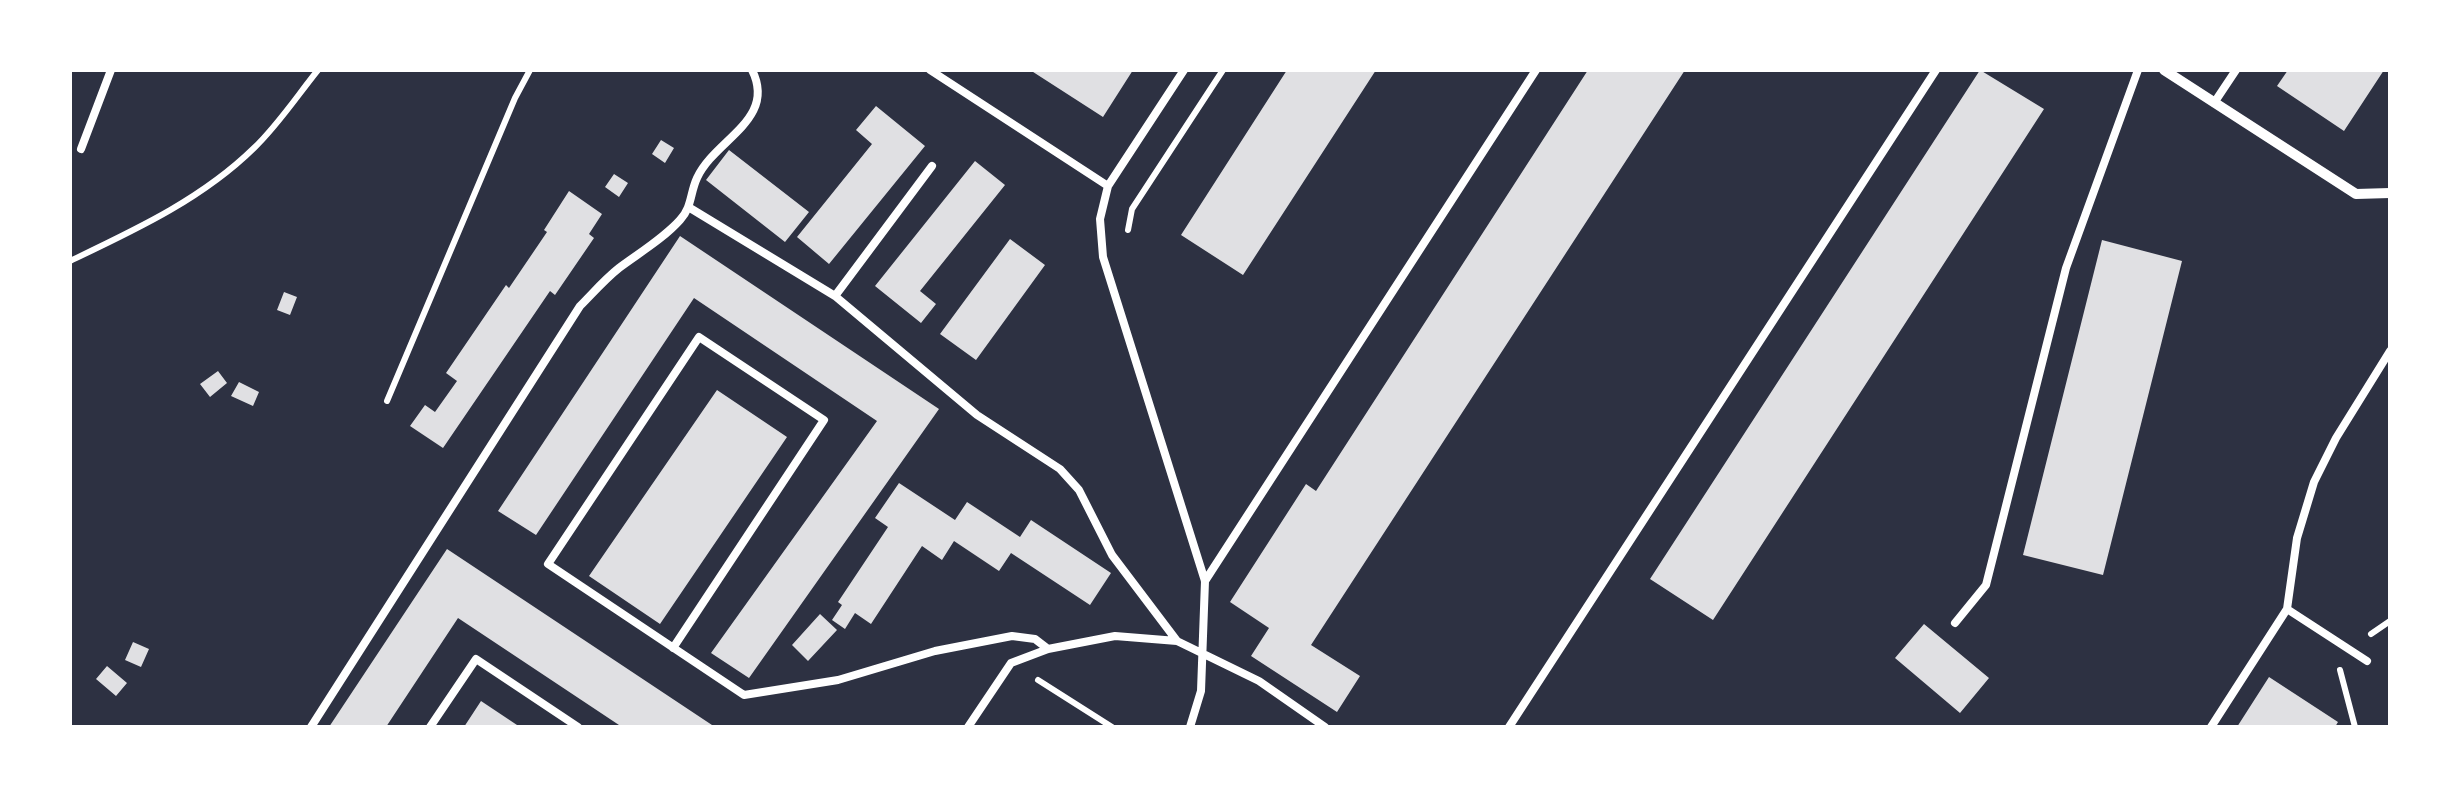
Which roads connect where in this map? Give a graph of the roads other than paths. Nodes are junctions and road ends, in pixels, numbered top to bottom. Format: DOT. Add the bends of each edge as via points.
graph roads {
  1 [pos="111,70"];
  2 [pos="752,70"];
  3 [pos="930,70"];
  4 [pos="1184,70"];
  5 [pos="1536,70"];
  6 [pos="1936,70"];
  7 [pos="2138,70"];
  8 [pos="2164,70"];
  9 [pos="2236,70"];
  10 [pos="2214,103"];
  11 [pos="82,150"];
  12 [pos="932,166"];
  13 [pos="1108,186"];
  14 [pos="2390,193"];
  15 [pos="690,208"];
  16 [pos="835,296"];
  17 [pos="2390,352"];
  18 [pos="1204,581"];
  19 [pos="2287,609"];
  20 [pos="1956,623"];
  21 [pos="1177,641"];
  22 [pos="673,648"];
  23 [pos="1048,648"];
  24 [pos="1202,656"];
  25 [pos="2367,661"];
  26 [pos="311,727"];
  27 [pos="430,727"];
  28 [pos="578,727"];
  29 [pos="968,727"];
  30 [pos="1190,727"];
  31 [pos="1325,727"];
  32 [pos="1509,727"];
  33 [pos="2211,727"];
  1 -- 11 [label="lane"];
  2 -- 15 [label="lane" via="759,84 756,106 698,177"];
  3 -- 13 [label="lane"];
  4 -- 13 [label="lane"];
  5 -- 18 [label="lane"];
  6 -- 32 [label="lane"];
  7 -- 20 [label="lane" via="2066,268 1986,584"];
  8 -- 10 [label="street"];
  9 -- 10 [label="lane"];
  10 -- 14 [label="street" via="2356,194"];
  12 -- 16 [label="lane"];
  13 -- 18 [label="lane" via="1100,219 1103,257"];
  15 -- 16 [label="lane"];
  15 -- 26 [label="lane" via="580,306"];
  16 -- 21 [label="lane" via="977,415 1060,470 1079,490 1112,555"];
  17 -- 19 [label="lane" via="2314,482"];
  18 -- 24 [label="lane"];
  19 -- 25 [label="lane"];
  19 -- 33 [label="lane"];
  21 -- 23 [label="lane" via="1116,636"];
  21 -- 24 [label="lane"];
  22 -- 22 [label="lane" via="824,420 699,337 548,564"];
  22 -- 23 [label="lane" via="744,694 838,680 1012,636 1035,638"];
  23 -- 29 [label="lane" via="1012,663"];
  24 -- 30 [label="lane"];
  24 -- 31 [label="lane" via="1259,682"];
  27 -- 28 [label="lane" via="476,659"];
}
